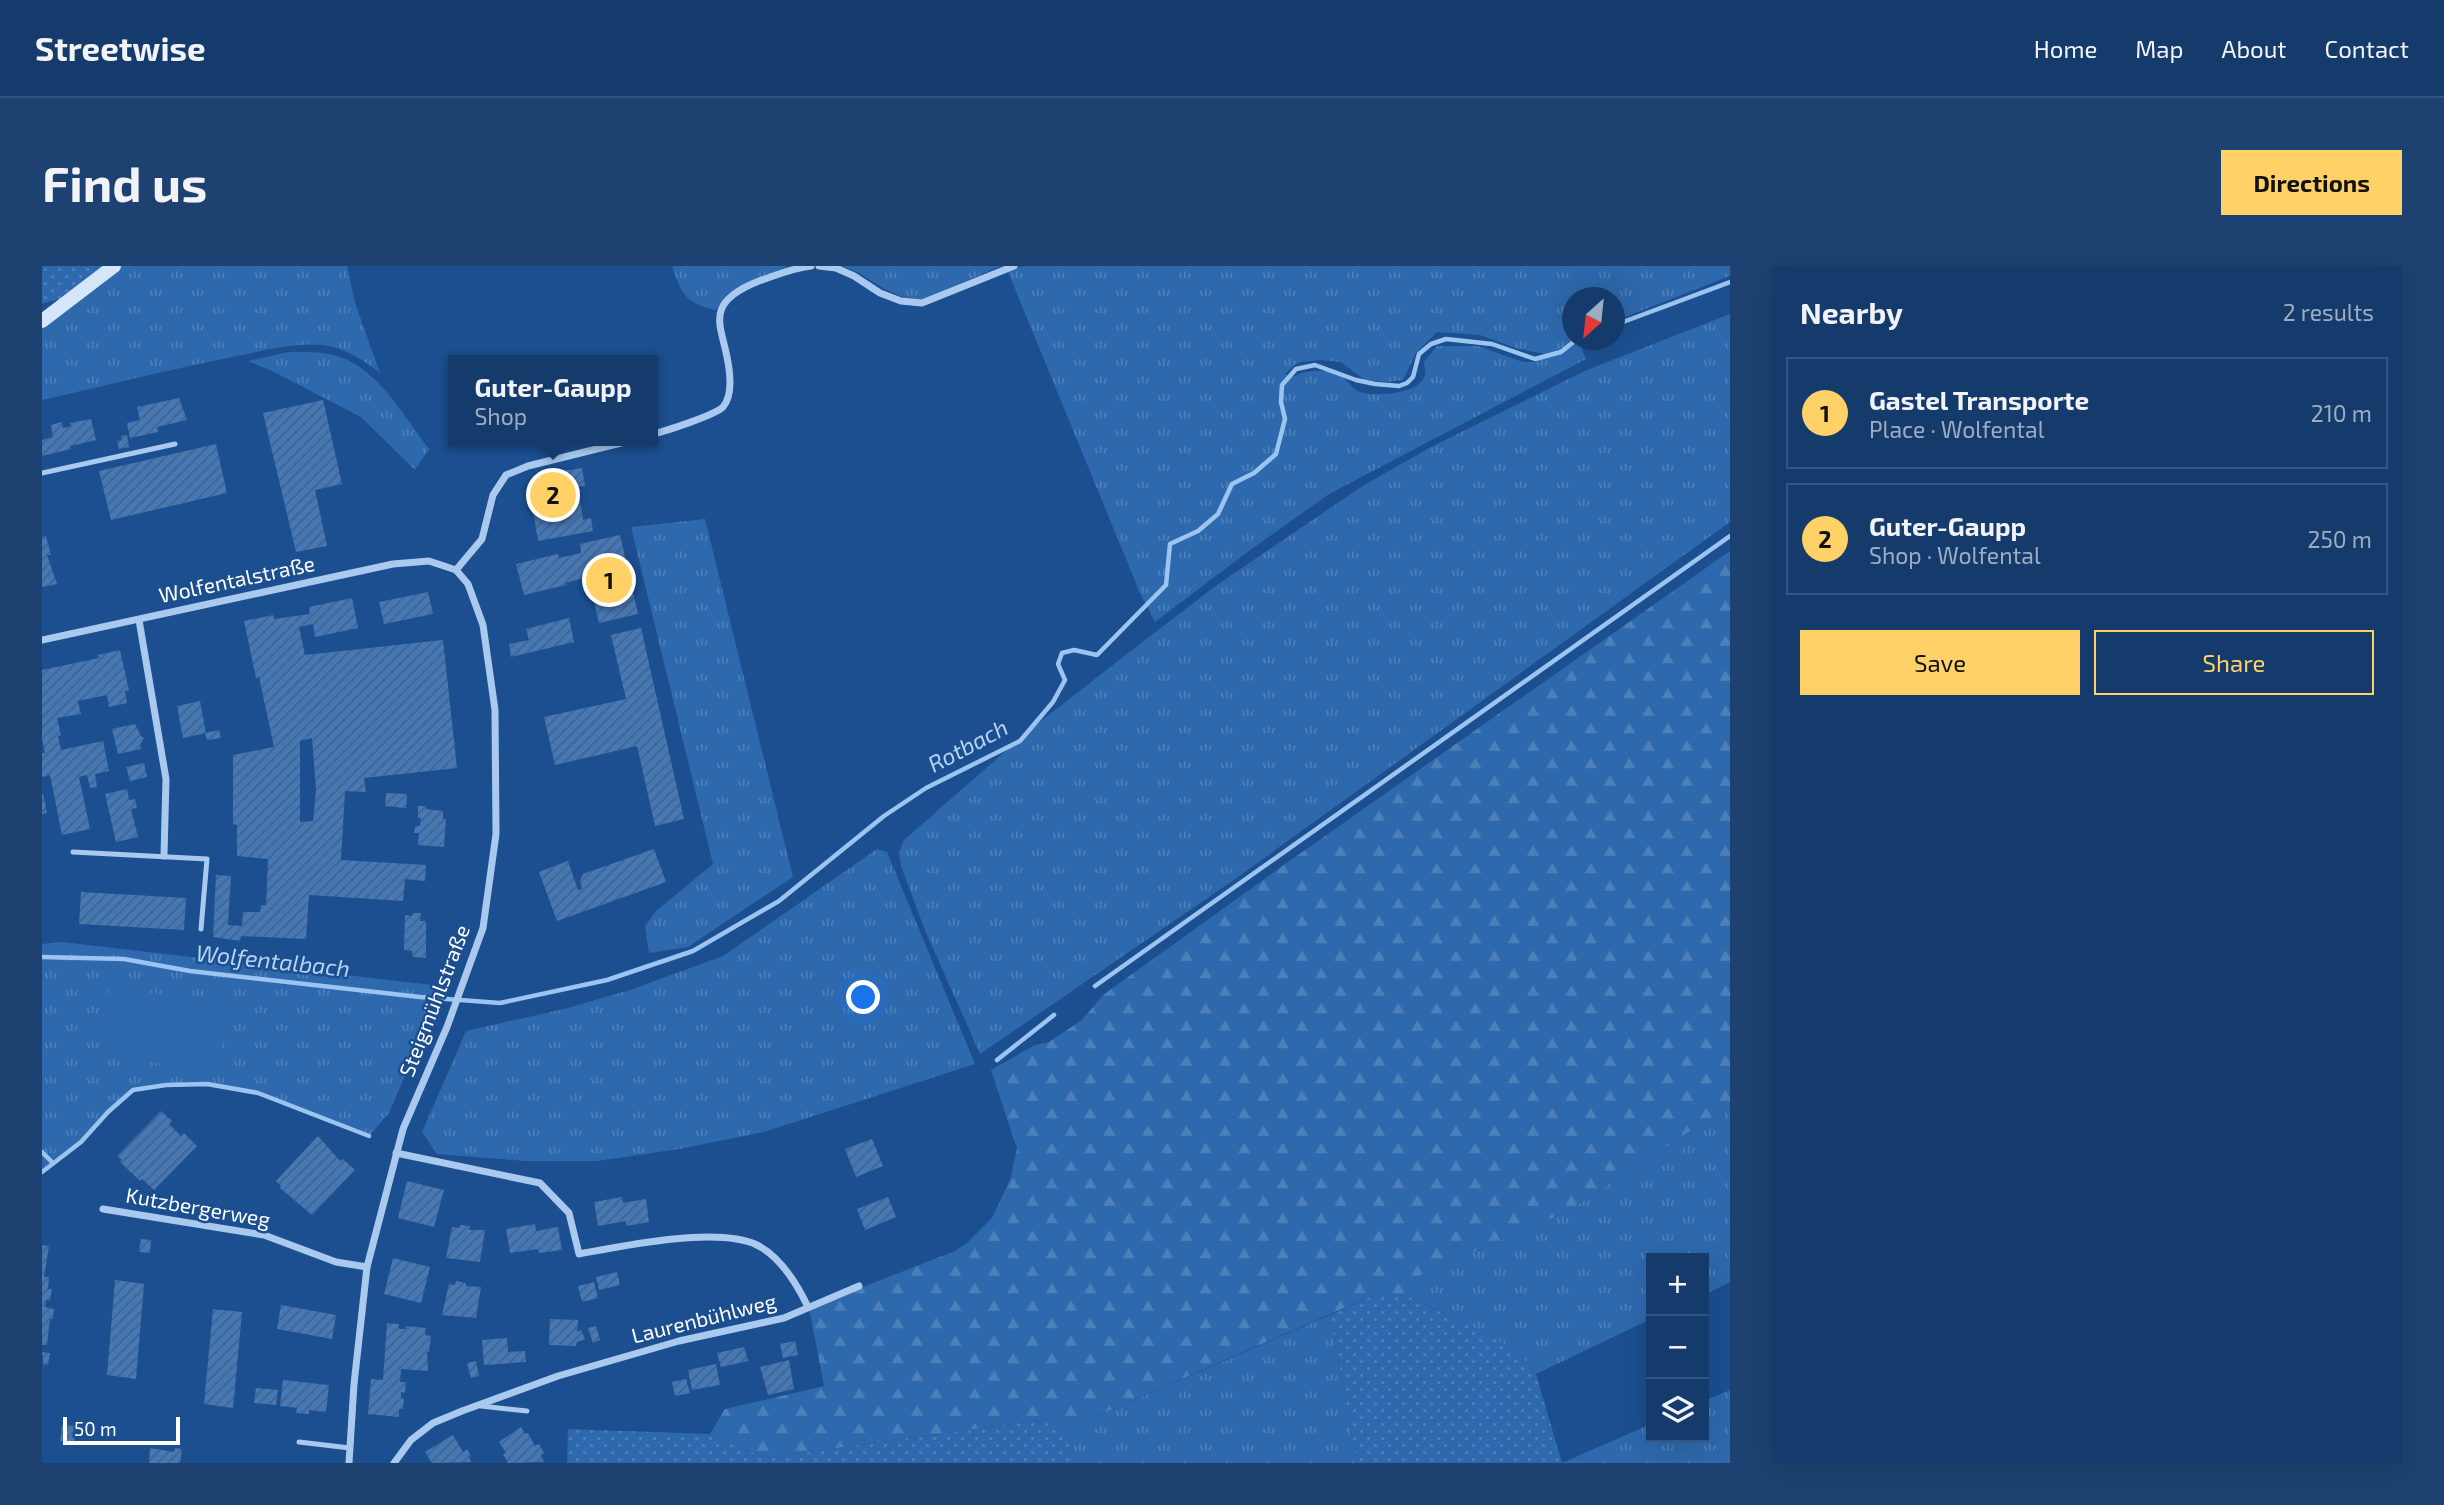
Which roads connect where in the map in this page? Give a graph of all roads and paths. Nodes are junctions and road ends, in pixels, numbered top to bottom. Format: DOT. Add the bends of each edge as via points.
graph roads {
  1 [pos="114,266"];
  2 [pos="811,266"];
  3 [pos="819,266"];
  4 [pos="1014,266"];
  5 [pos="42,321"];
  6 [pos="658,432"];
  7 [pos="175,444"];
  8 [pos="609,446"];
  9 [pos="42,473"];
  10 [pos="456,570"];
  11 [pos="139,620"];
  12 [pos="42,640"];
  13 [pos="73,852"];
  14 [pos="164,856"];
  15 [pos="201,929"];
  16 [pos="396,1153"];
  17 [pos="103,1209"];
  18 [pos="367,1267"];
  19 [pos="859,1286"];
  20 [pos="808,1307"];
  21 [pos="478,1406"];
  22 [pos="527,1411"];
  23 [pos="299,1442"];
  24 [pos="350,1448"];
  25 [pos="349,1463"];
  26 [pos="394,1463"];
  1 -- 5 [label="main road"];
  2 -- 6 [label="street" via="794,268 731,295 719,314 730,396 722,409"];
  3 -- 4 [label="street" via="836,268 891,297 922,303"];
  7 -- 9 [label="lane"];
  8 -- 10 [label="street" via="506,475 494,495 482,538"];
  10 -- 11 [label="street, Wolfentalstraße" via="429,561 393,564"];
  10 -- 16 [label="street, Steigmühlstraße" via="468,584 483,625 495,710 496,834 483,928"];
  11 -- 12 [label="street, Wolfentalstraße"];
  11 -- 14 [label="street" via="166,779"];
  13 -- 14 [label="lane"];
  14 -- 15 [label="lane" via="206,859"];
  16 -- 18 [label="street, Steigmühlstraße"];
  16 -- 20 [label="street, Laurenbühlweg" via="540,1183 569,1213 579,1254 643,1242 724,1237 757,1245 782,1266"];
  17 -- 18 [label="street, Kutzbergerweg" via="264,1235 336,1262"];
  18 -- 24 [label="street, Steigmühlstraße"];
  19 -- 20 [label="street"];
  20 -- 21 [label="street, Laurenbühlweg" via="784,1318 679,1341 558,1376"];
  21 -- 22 [label="lane"];
  21 -- 26 [label="street, Laurenbühlweg" via="433,1423 411,1440"];
  23 -- 24 [label="lane"];
  24 -- 25 [label="street, Steigmühlstraße"];
}
